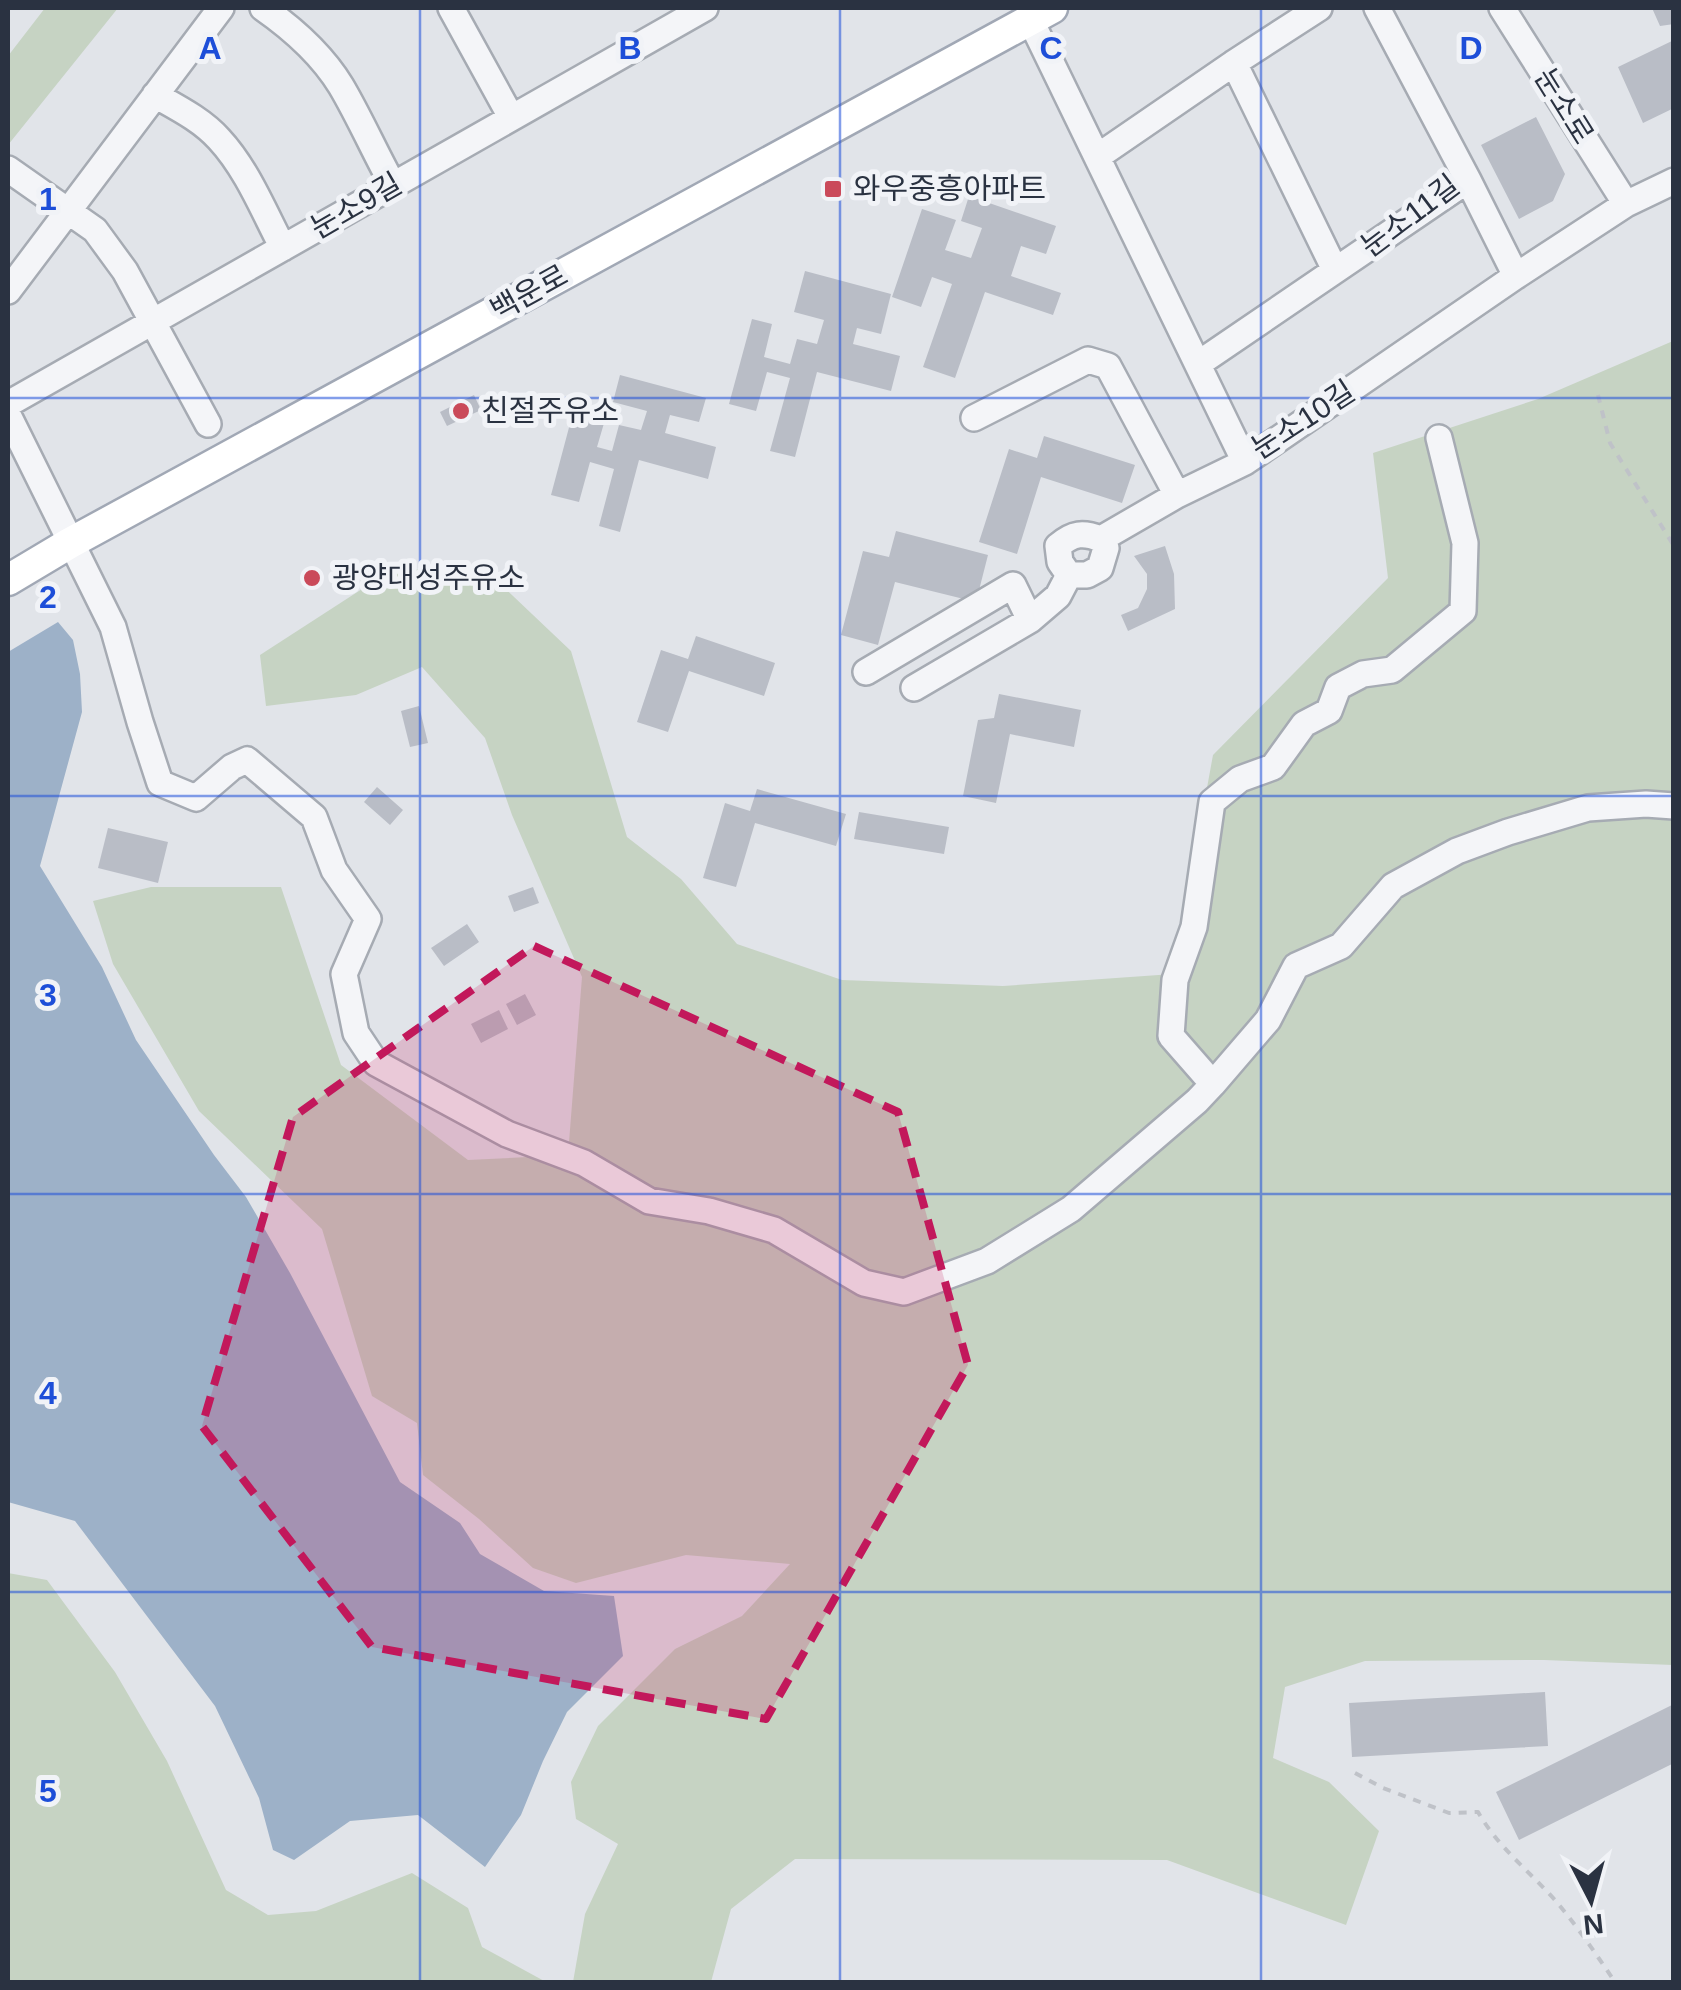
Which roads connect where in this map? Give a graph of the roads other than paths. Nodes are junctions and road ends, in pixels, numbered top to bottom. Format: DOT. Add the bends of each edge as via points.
graph roads {
  1 [pos="221,8"];
  2 [pos="264,8"];
  3 [pos="451,8"];
  4 [pos="705,8"];
  5 [pos="1319,8"];
  6 [pos="1377,8"];
  7 [pos="1502,8"];
  8 [pos="1041,14"];
  9 [pos="1234,62"];
  10 [pos="156,95"];
  11 [pos="511,118"];
  12 [pos="1097,157"];
  13 [pos="8,169"];
  14 [pos="1468,180"];
  15 [pos="1674,181"];
  16 [pos="392,185"];
  17 [pos="1626,204"];
  18 [pos="68,211"];
  19 [pos="282,248"];
  20 [pos="1335,270"];
  21 [pos="1516,276"];
  22 [pos="8,291"];
  23 [pos="152,322"];
  24 [pos="1198,364"];
  25 [pos="8,404"];
  26 [pos="8,415"];
  27 [pos="974,418"];
  28 [pos="208,424"];
  29 [pos="1439,438"];
  30 [pos="1244,462"];
  31 [pos="1177,495"];
  32 [pos="70,543"];
  33 [pos="8,580"];
  34 [pos="1030,620"];
  35 [pos="866,672"];
  36 [pos="914,688"];
  37 [pos="1674,806"];
  38 [pos="1213,1084"];
  1 -- 10 [label="street"];
  2 -- 16 [label="street" via="340,84"];
  3 -- 11 [label="street"];
  4 -- 11 [label="street, 눈소9길"];
  5 -- 9 [label="street"];
  6 -- 14 [label="street, 눈소11길"];
  7 -- 17 [label="street, 눈소로"];
  8 -- 12 [label="street, 눈소10길"];
  8 -- 32 [label="main road, 백운로"];
  9 -- 12 [label="street"];
  9 -- 20 [label="street"];
  10 -- 18 [label="street"];
  10 -- 19 [label="street" via="220,140"];
  11 -- 16 [label="street, 눈소9길"];
  12 -- 24 [label="street, 눈소10길"];
  13 -- 18 [label="street"];
  14 -- 20 [label="street, 눈소11길"];
  14 -- 21 [label="street"];
  15 -- 17 [label="street, 눈소10길"];
  16 -- 19 [label="street, 눈소9길"];
  17 -- 21 [label="street, 눈소10길"];
  18 -- 22 [label="street"];
  18 -- 23 [label="street" via="110,248"];
  19 -- 23 [label="street, 눈소9길"];
  20 -- 24 [label="street, 눈소11길"];
  21 -- 30 [label="street, 눈소10길"];
  23 -- 25 [label="street, 눈소9길"];
  23 -- 28 [label="street"];
  24 -- 30 [label="street, 눈소10길"];
  26 -- 32 [label="street"];
  27 -- 31 [label="street" via="1088,360 1108,366"];
  29 -- 38 [label="street" via="1465,542 1463,611 1392,670 1338,686 1329,711 1304,724 1273,768 1240,779 1212,802 1194,927 1175,980 1171,1036"];
  30 -- 31 [label="street"];
  31 -- 34 [label="street" via="1102,540 1071,535 1058,546 1069,575 1058,596"];
  32 -- 33 [label="main road, 백운로"];
  32 -- 38 [label="street" via="113,627 160,782 196,798 247,760 314,817 334,870 368,919 344,974 356,1033 376,1063 508,1134 584,1163 649,1202 774,1230 864,1282 904,1292 987,1261 1071,1209"];
  34 -- 35 [label="street" via="1013,584"];
  34 -- 36 [label="street"];
  37 -- 38 [label="street" via="1588,808 1457,851 1394,886 1341,946 1296,966 1268,1020"];
}
